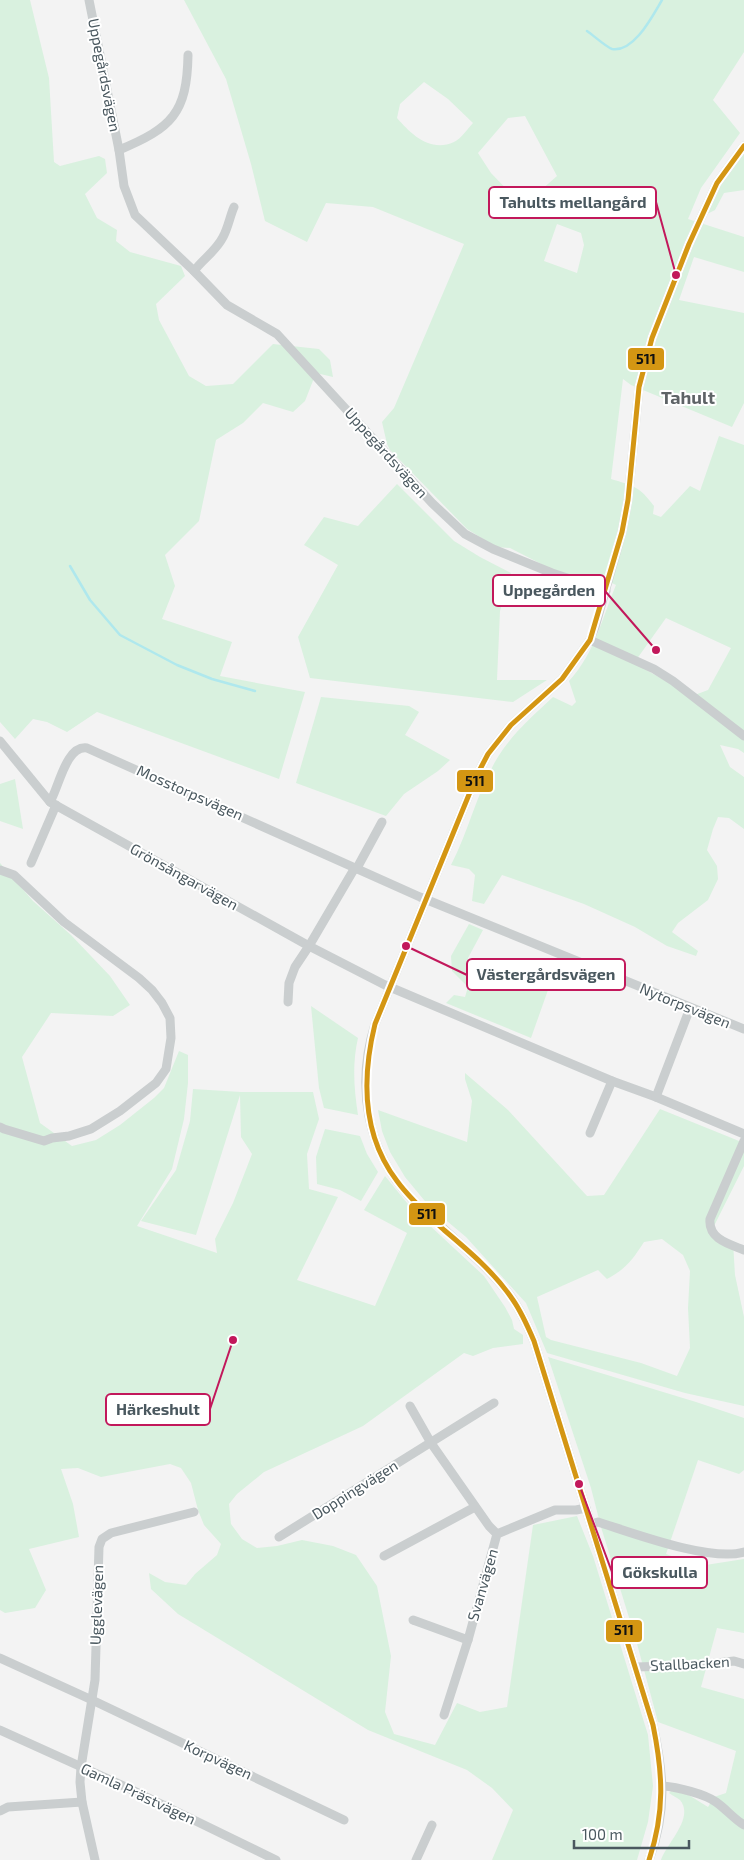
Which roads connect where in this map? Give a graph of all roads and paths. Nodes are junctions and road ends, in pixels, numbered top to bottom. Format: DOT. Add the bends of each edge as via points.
graph roads {
  1 [pos="90,0"];
  2 [pos="188,55"];
  3 [pos="744,146"];
  4 [pos="119,150"];
  5 [pos="234,207"];
  6 [pos="194,271"];
  7 [pos="606,591"];
  8 [pos="590,640"];
  9 [pos="744,736"];
  10 [pos="0,740"];
  11 [pos="53,804"];
  12 [pos="382,822"];
  13 [pos="31,863"];
  14 [pos="357,868"];
  15 [pos="0,870"];
  16 [pos="429,900"];
  17 [pos="309,946"];
  18 [pos="389,986"];
  19 [pos="288,1002"];
  20 [pos="690,1008"];
  21 [pos="744,1029"];
  22 [pos="612,1081"];
  23 [pos="656,1096"];
  24 [pos="0,1127"];
  25 [pos="590,1133"];
  26 [pos="744,1134"];
  27 [pos="744,1141"];
  28 [pos="744,1250"];
  29 [pos="494,1403"];
  30 [pos="410,1406"];
  31 [pos="431,1443"];
  32 [pos="476,1507"];
  33 [pos="586,1508"];
  34 [pos="194,1512"];
  35 [pos="591,1524"];
  36 [pos="497,1534"];
  37 [pos="279,1537"];
  38 [pos="744,1552"];
  39 [pos="384,1556"];
  40 [pos="413,1620"];
  41 [pos="468,1640"];
  42 [pos="0,1658"];
  43 [pos="744,1664"];
  44 [pos="636,1667"];
  45 [pos="92,1700"];
  46 [pos="444,1715"];
  47 [pos="0,1730"];
  48 [pos="81,1767"];
  49 [pos="663,1786"];
  50 [pos="82,1802"];
  51 [pos="0,1811"];
  52 [pos="344,1820"];
  53 [pos="432,1825"];
  54 [pos="744,1825"];
  55 [pos="94,1860"];
  56 [pos="276,1860"];
  57 [pos="416,1860"];
  58 [pos="648,1860"];
  1 -- 4 [label="street, Uppegårdsvägen"];
  2 -- 4 [label="street, Uppegårdsvägen" via="182,102 171,119 157,132"];
  3 -- 7 [label="street" via="717,183 652,338 636,409 628,500"];
  4 -- 6 [label="street, Uppegårdsvägen" via="124,186 135,215"];
  5 -- 6 [label="street" via="223,238"];
  6 -- 7 [label="street, Uppegårdsvägen" via="227,305 277,334 432,503 465,534 493,550"];
  7 -- 8 [label="street"];
  8 -- 9 [label="street" via="661,673"];
  8 -- 16 [label="street" via="562,679 511,724 488,754 468,796"];
  10 -- 11 [label="street, Grönsångarvägen"];
  11 -- 13 [label="street"];
  11 -- 14 [label="street, Mosstorpsvägen" via="68,759 80,747 87,748"];
  11 -- 17 [label="street, Grönsångarvägen"];
  12 -- 14 [label="street"];
  14 -- 16 [label="street, Mosstorpsvägen"];
  14 -- 17 [label="street"];
  15 -- 24 [label="street" via="14,875 64,922 152,990 170,1018 171,1038 166,1069 156,1083 92,1129 44,1141"];
  16 -- 18 [label="street"];
  16 -- 20 [label="street, Nytorpsvägen"];
  17 -- 18 [label="street, Grönsångarvägen"];
  17 -- 19 [label="street" via="295,967 289,983"];
  18 -- 22 [label="street, Grönsångarvägen"];
  18 -- 33 [label="street" via="366,1061 365,1090 372,1128 386,1162 410,1196 487,1270 509,1294 523,1316 534,1341"];
  20 -- 21 [label="street, Nytorpsvägen"];
  20 -- 23 [label="street"];
  22 -- 23 [label="street, Grönsångarvägen"];
  22 -- 25 [label="street"];
  23 -- 26 [label="street, Grönsångarvägen"];
  27 -- 28 [label="street" via="710,1226 719,1239"];
  29 -- 31 [label="street, Doppingvägen"];
  30 -- 31 [label="street"];
  31 -- 32 [label="street"];
  31 -- 37 [label="street, Doppingvägen"];
  32 -- 36 [label="street"];
  32 -- 39 [label="street"];
  33 -- 35 [label="street"];
  33 -- 36 [label="street, Svanvägen" via="555,1510"];
  34 -- 45 [label="street, Ugglevägen" via="111,1533 102,1539 99,1546"];
  35 -- 38 [label="street" via="598,1522 691,1550 720,1554"];
  35 -- 44 [label="street"];
  36 -- 41 [label="street, Svanvägen"];
  40 -- 41 [label="street, Svanvägen"];
  41 -- 46 [label="street, Svanvägen"];
  42 -- 45 [label="street, Korpvägen"];
  43 -- 44 [label="street, Stallbacken" via="734,1661"];
  44 -- 49 [label="street" via="661,1760"];
  45 -- 48 [label="street, Ugglevägen"];
  45 -- 52 [label="street, Korpvägen"];
  47 -- 48 [label="street, Gamla Prästvägen"];
  48 -- 50 [label="street, Ugglevägen"];
  48 -- 56 [label="street, Gamla Prästvägen"];
  49 -- 54 [label="street" via="705,1796"];
  49 -- 58 [label="street" via="659,1828"];
  50 -- 51 [label="street" via="8,1807"];
  50 -- 55 [label="street, Ugglevägen"];
  53 -- 57 [label="street"];
}
